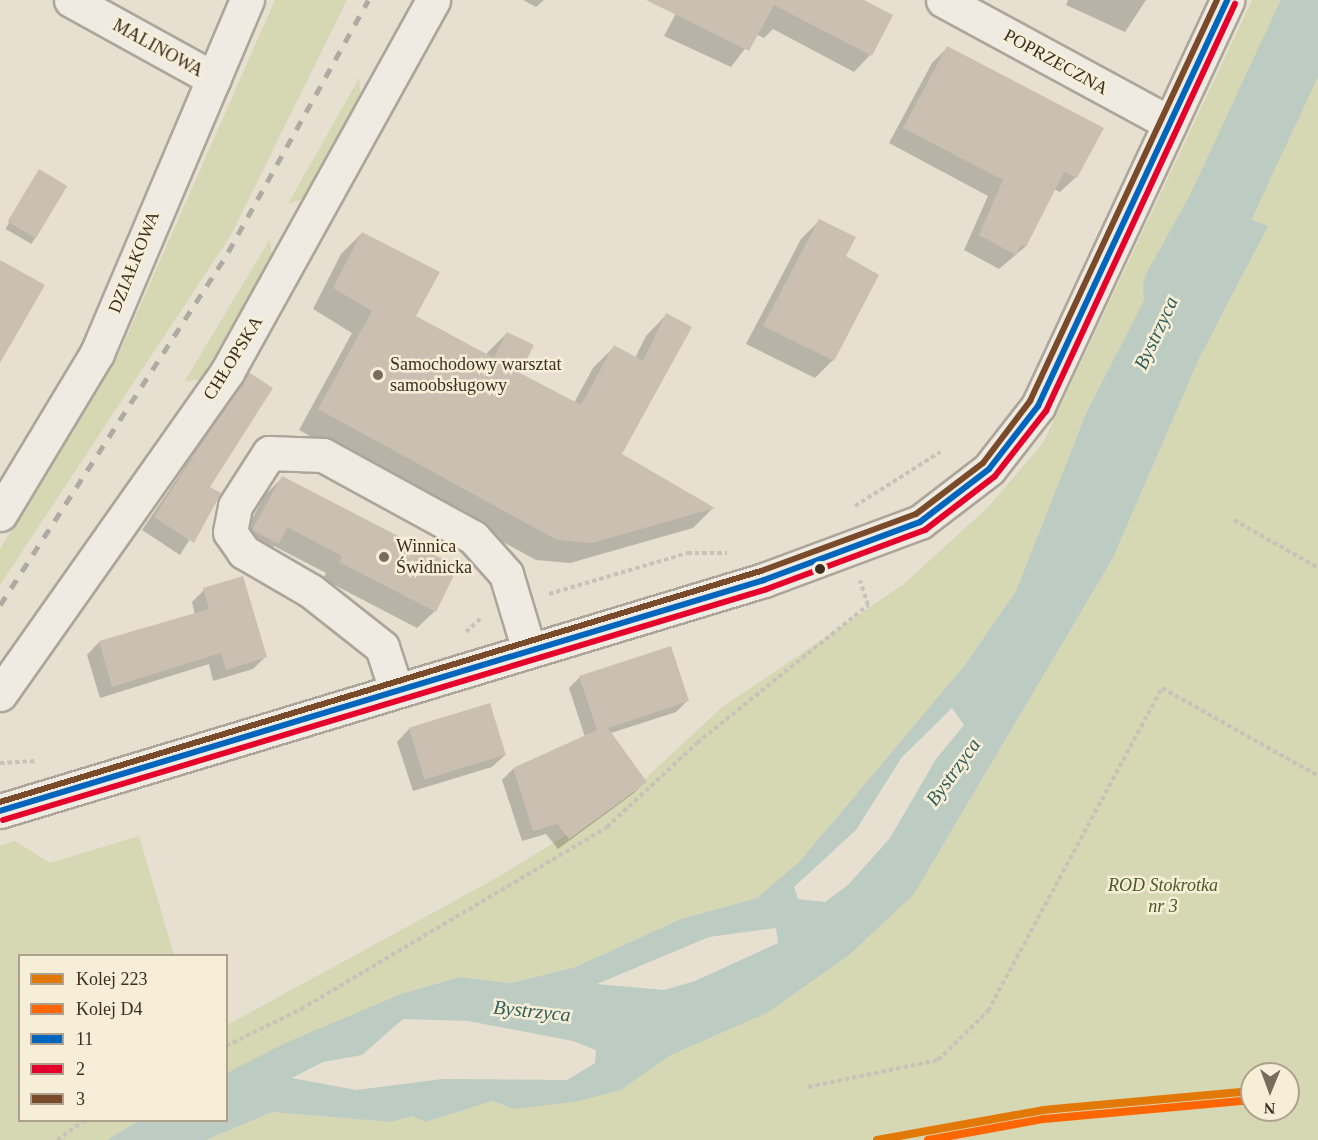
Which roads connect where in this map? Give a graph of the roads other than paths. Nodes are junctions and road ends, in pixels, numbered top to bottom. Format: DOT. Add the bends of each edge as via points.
graph roads {
  1 [pos="71,0"];
  2 [pos="247,0"];
  3 [pos="433,0"];
  4 [pos="943,0"];
  5 [pos="1227,0"];
  6 [pos="214,79"];
  7 [pos="1170,123"];
  8 [pos="12,469"];
  9 [pos="0,514"];
  10 [pos="529,650"];
  11 [pos="396,690"];
  12 [pos="0,694"];
  13 [pos="0,811"];
  1 -- 6 [label="street, MALINOWA"];
  2 -- 6 [label="street, DZIAŁKOWA"];
  3 -- 12 [label="street, CHŁOPSKA" via="227,372"];
  4 -- 7 [label="street, POPRZECZNA"];
  5 -- 7 [label="street"];
  6 -- 8 [label="street, DZIAŁKOWA" via="97,353"];
  7 -- 10 [label="street" via="1064,358 1012,441 969,488 920,522 851,551"];
  8 -- 9 [label="street, DZIAŁKOWA"];
  10 -- 11 [label="street"];
  10 -- 11 [label="street" via="506,574 473,537 323,455 269,453 236,506 230,532 244,552 311,591 382,647"];
  11 -- 13 [label="street"];
}
